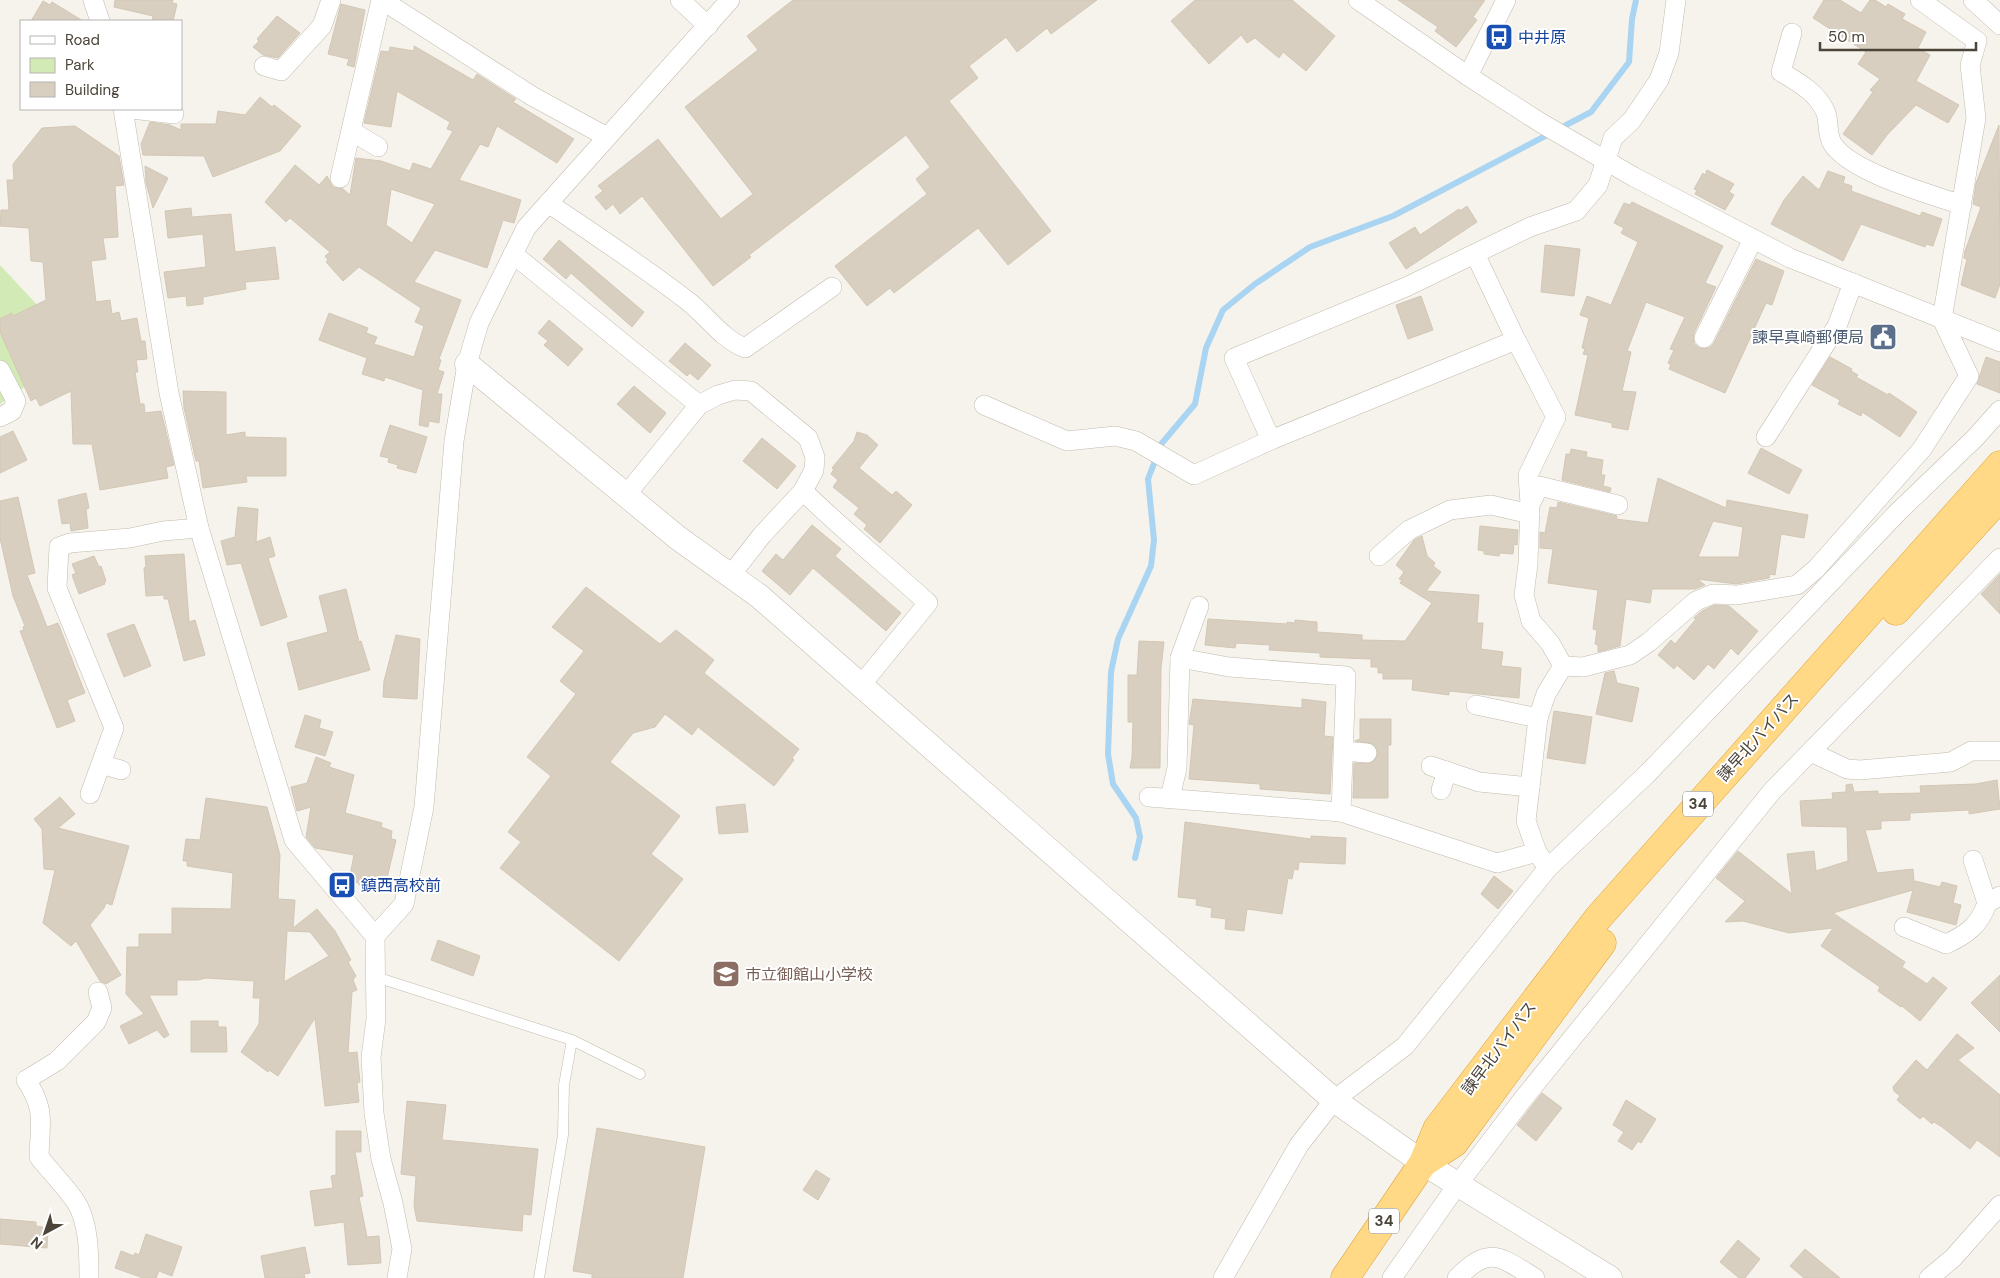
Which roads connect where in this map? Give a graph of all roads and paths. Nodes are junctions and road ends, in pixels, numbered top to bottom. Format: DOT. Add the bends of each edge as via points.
graph roads {
  1 [pos="93,0"];
  2 [pos="331,0"];
  3 [pos="381,0"];
  4 [pos="680,0"];
  5 [pos="730,0"];
  6 [pos="1358,0"];
  7 [pos="1506,0"];
  8 [pos="1676,0"];
  9 [pos="1920,0"];
  10 [pos="1973,0"];
  11 [pos="100,20"];
  12 [pos="2000,25"];
  13 [pos="708,26"];
  14 [pos="1792,33"];
  15 [pos="264,66"];
  16 [pos="1468,76"];
  17 [pos="123,110"];
  18 [pos="140,110"];
  19 [pos="174,114"];
  20 [pos="351,131"];
  21 [pos="607,137"];
  22 [pos="378,147"];
  23 [pos="1607,161"];
  24 [pos="340,178"];
  25 [pos="548,203"];
  26 [pos="1962,205"];
  27 [pos="1753,239"];
  28 [pos="513,254"];
  29 [pos="1475,254"];
  30 [pos="1853,283"];
  31 [pos="832,287"];
  32 [pos="1942,319"];
  33 [pos="1704,338"];
  34 [pos="1516,340"];
  35 [pos="2000,342"];
  36 [pos="467,364"];
  37 [pos="0,370"];
  38 [pos="984,405"];
  39 [pos="700,406"];
  40 [pos="2000,410"];
  41 [pos="0,417"];
  42 [pos="1766,437"];
  43 [pos="1272,440"];
  44 [pos="2000,465"];
  45 [pos="803,491"];
  46 [pos="626,495"];
  47 [pos="2000,497"];
  48 [pos="1618,505"];
  49 [pos="1530,509"];
  50 [pos="198,528"];
  51 [pos="1379,556"];
  52 [pos="2000,558"];
  53 [pos="730,576"];
  54 [pos="1199,606"];
  55 [pos="1180,658"];
  56 [pos="1563,666"];
  57 [pos="861,685"];
  58 [pos="1476,705"];
  59 [pos="1538,718"];
  60 [pos="1343,751"];
  61 [pos="2000,751"];
  62 [pos="1811,752"];
  63 [pos="1367,753"];
  64 [pos="101,764"];
  65 [pos="121,770"];
  66 [pos="1530,786"];
  67 [pos="1441,790"];
  68 [pos="90,794"];
  69 [pos="1149,797"];
  70 [pos="1170,798"];
  71 [pos="1341,812"];
  72 [pos="1538,852"];
  73 [pos="1973,860"];
  74 [pos="1548,868"];
  75 [pos="1994,900"];
  76 [pos="1904,927"];
  77 [pos="375,936"];
  78 [pos="376,977"];
  79 [pos="98,992"];
  80 [pos="572,1040"];
  81 [pos="640,1074"];
  82 [pos="1334,1100"];
  83 [pos="1423,1163"];
  84 [pos="1458,1184"];
  85 [pos="2000,1205"];
  86 [pos="1601,1276"];
  87 [pos="89,1278"];
  88 [pos="397,1278"];
  89 [pos="540,1278"];
  90 [pos="1223,1278"];
  91 [pos="1345,1278"];
  92 [pos="1392,1278"];
  93 [pos="1457,1278"];
  94 [pos="1534,1278"];
  95 [pos="1929,1278"];
  1 -- 11 [label="street"];
  2 -- 15 [label="street" via="322,26 280,72"];
  3 -- 20 [label="street"];
  3 -- 21 [label="street" via="532,96"];
  4 -- 13 [label="street"];
  5 -- 13 [label="street"];
  6 -- 16 [label="street"];
  7 -- 16 [label="street"];
  8 -- 23 [label="street" via="1669,53 1659,80 1632,120 1613,138"];
  9 -- 26 [label="street" via="1977,41 1970,65 1976,118"];
  10 -- 12 [label="street"];
  13 -- 21 [label="street"];
  14 -- 26 [label="street" via="1781,72 1805,86 1817,98 1826,113 1832,143 1870,172"];
  16 -- 23 [label="street"];
  17 -- 50 [label="street" via="169,393"];
  18 -- 19 [label="street"];
  20 -- 22 [label="street"];
  20 -- 24 [label="street"];
  21 -- 25 [label="street"];
  23 -- 27 [label="street"];
  23 -- 29 [label="street" via="1598,185 1576,210 1530,227"];
  25 -- 28 [label="street" via="526,228"];
  25 -- 31 [label="street" via="668,285 732,343 744,348"];
  26 -- 32 [label="street"];
  27 -- 30 [label="street"];
  27 -- 33 [label="street"];
  28 -- 36 [label="street" via="478,323"];
  28 -- 39 [label="street"];
  29 -- 34 [label="street"];
  29 -- 43 [label="street" via="1406,287 1234,358"];
  30 -- 32 [label="street"];
  30 -- 42 [label="street" via="1837,326"];
  32 -- 35 [label="street"];
  32 -- 56 [label="street" via="1969,376 1922,448 1816,569 1797,585 1737,595 1713,594 1696,601 1630,655 1584,667"];
  34 -- 43 [label="street"];
  34 -- 49 [label="street" via="1556,418 1528,475"];
  36 -- 46 [label="street"];
  36 -- 77 [label="street" via="454,440 424,807 404,904"];
  37 -- 41 [label="street" via="16,401 12,411"];
  38 -- 43 [label="street" via="1067,441 1115,436 1136,441 1194,475"];
  39 -- 45 [label="street" via="718,394 751,391 794,426 808,438 815,458 814,470"];
  39 -- 46 [label="street"];
  40 -- 74 [label="street" via="1648,773"];
  44 -- 83 [label="highway, 諫早北バイパス / 34" via="1598,918 1437,1129"];
  45 -- 53 [label="street"];
  45 -- 57 [label="street" via="928,602"];
  46 -- 53 [label="street"];
  47 -- 83 [label="highway, 諫早北バイパス / 34" via="1728,794 1611,931 1454,1143"];
  48 -- 49 [label="street" via="1539,486"];
  49 -- 51 [label="street" via="1491,505 1450,510 1409,530"];
  49 -- 56 [label="street" via="1524,595 1531,621 1550,643"];
  50 -- 64 [label="street" via="59,547 57,588 114,728"];
  50 -- 77 [label="street" via="294,840"];
  52 -- 62 [label="street"];
  53 -- 57 [label="street" via="759,596"];
  54 -- 55 [label="street"];
  55 -- 60 [label="street" via="1229,667 1346,676"];
  55 -- 70 [label="street" via="1177,768"];
  56 -- 59 [label="street" via="1546,694"];
  57 -- 82 [label="street"];
  58 -- 59 [label="street"];
  59 -- 66 [label="street"];
  60 -- 63 [label="street"];
  60 -- 71 [label="street"];
  61 -- 62 [label="street" via="1972,751 1952,762 1860,770 1847,769"];
  62 -- 84 [label="street" via="1773,790 1705,873"];
  64 -- 65 [label="street"];
  64 -- 68 [label="street"];
  66 -- 67 [label="street" via="1479,782 1439,769"];
  66 -- 72 [label="street" via="1526,821"];
  69 -- 70 [label="street"];
  70 -- 71 [label="street"];
  71 -- 72 [label="street" via="1497,863"];
  72 -- 74 [label="street"];
  73 -- 75 [label="street"];
  74 -- 82 [label="street" via="1405,1046"];
  75 -- 76 [label="street" via="1966,935 1946,944"];
  77 -- 78 [label="street"];
  78 -- 80 [label="lane"];
  78 -- 88 [label="street" via="376,1019 371,1057 374,1113 402,1249"];
  79 -- 87 [label="street" via="102,1008 96,1022 57,1061 26,1080 38,1099 42,1113 39,1157 76,1203 85,1228"];
  80 -- 81 [label="lane"];
  80 -- 89 [label="lane" via="564,1085 563,1135"];
  82 -- 83 [label="street"];
  82 -- 90 [label="street" via="1299,1145"];
  83 -- 84 [label="street"];
  83 -- 91 [label="highway, 諫早北バイパス / 34"];
  84 -- 86 [label="street"];
  84 -- 92 [label="street"];
  85 -- 95 [label="street" via="1953,1258"];
  93 -- 94 [label="street" via="1473,1262 1491,1256 1502,1258"];
}
